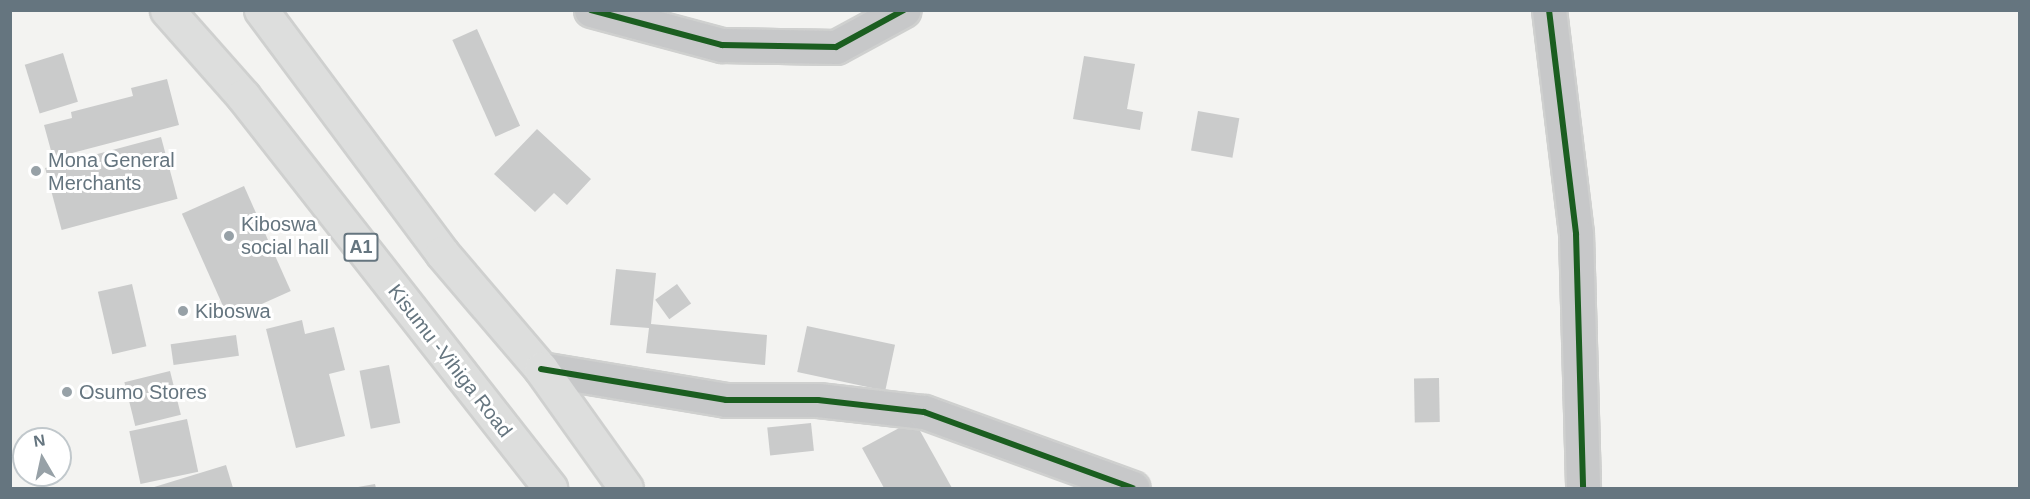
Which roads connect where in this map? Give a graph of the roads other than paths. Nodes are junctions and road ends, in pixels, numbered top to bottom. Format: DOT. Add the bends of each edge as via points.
graph roads {
  1 [pos="167,10"];
  2 [pos="261,10"];
  3 [pos="591,10"];
  4 [pos="904,10"];
  5 [pos="1549,10"];
  6 [pos="542,369"];
  7 [pos="550,489"];
  8 [pos="626,489"];
  9 [pos="1133,489"];
  10 [pos="1583,489"];
  1 -- 7 [label="highway, Kisumu -Vihiga Road / A1" via="243,96"];
  2 -- 6 [label="highway" via="442,253"];
  3 -- 4 [label="street" via="722,45 836,47"];
  5 -- 10 [label="street" via="1576,234"];
  6 -- 8 [label="highway"];
  6 -- 9 [label="street" via="726,400 818,400 924,412"];
}
